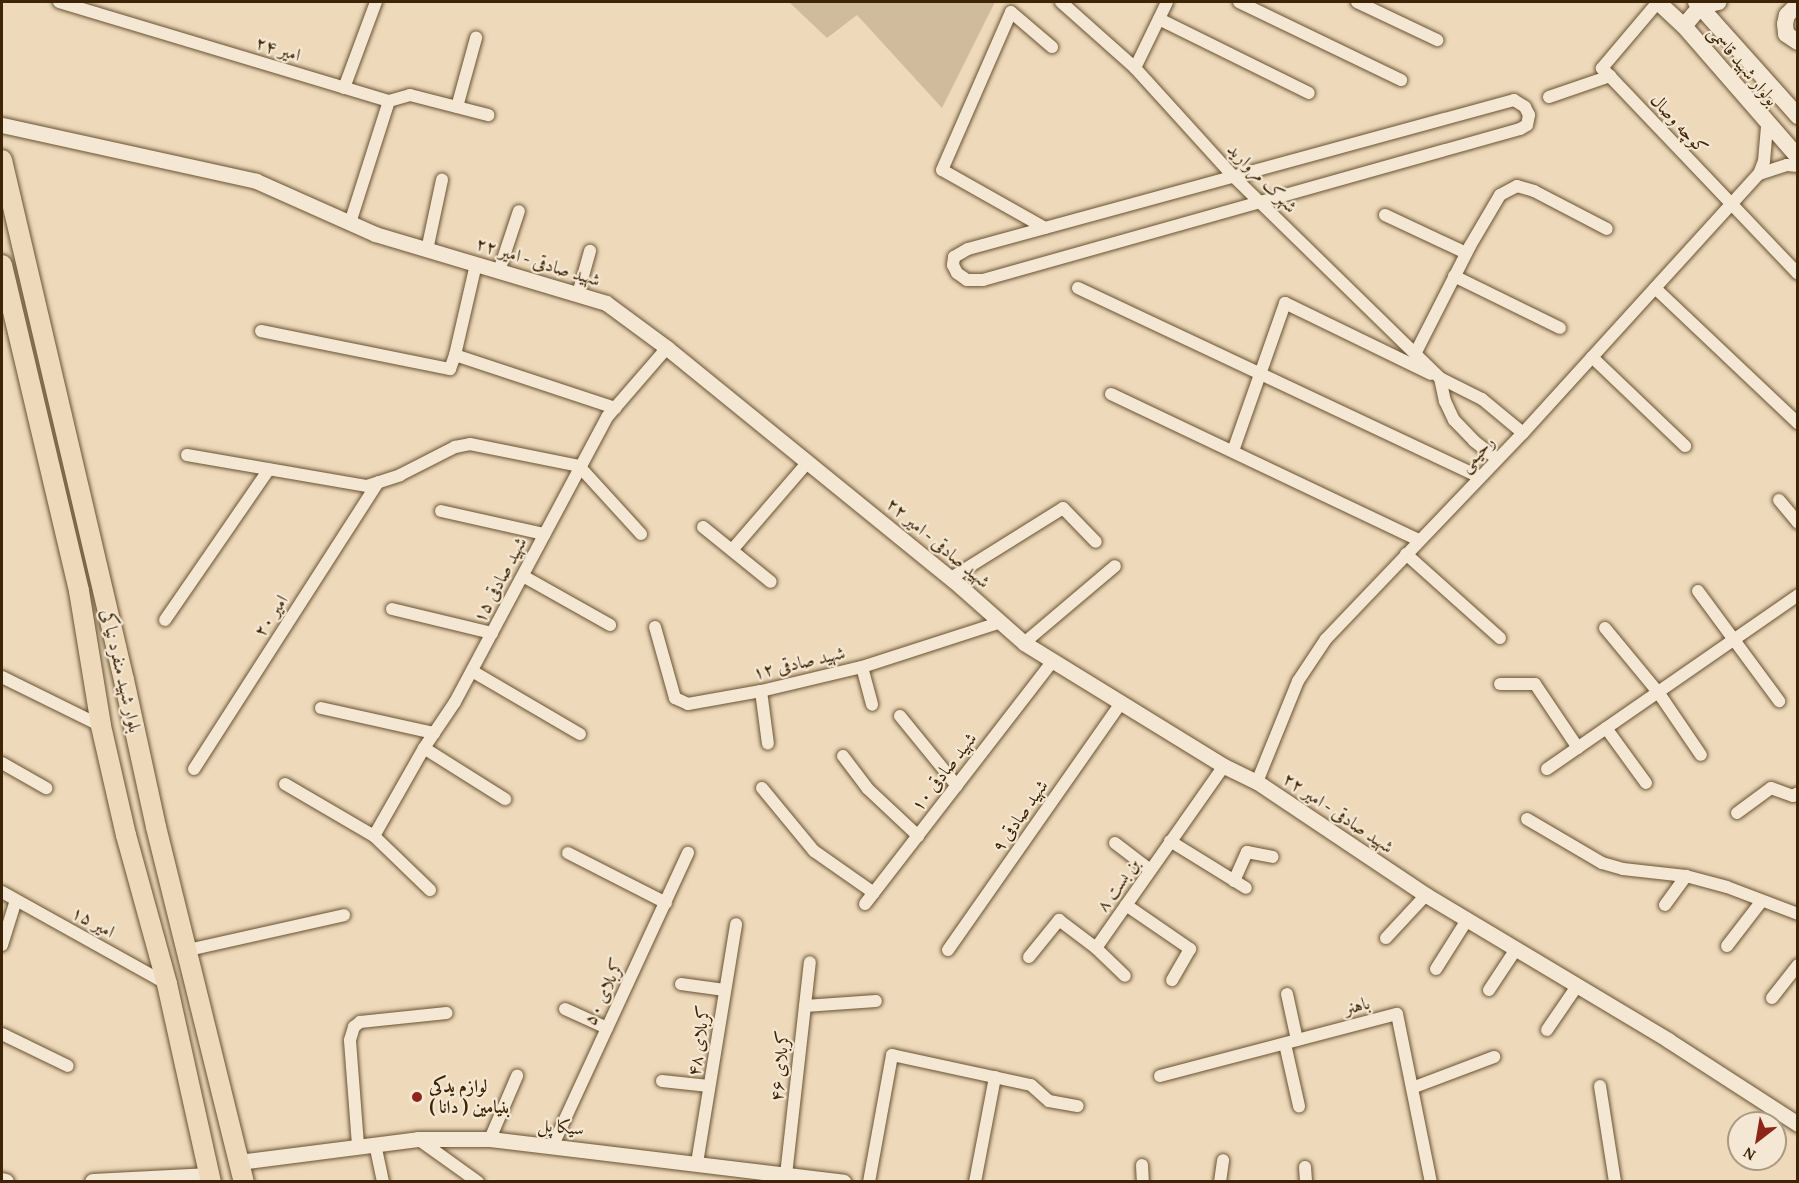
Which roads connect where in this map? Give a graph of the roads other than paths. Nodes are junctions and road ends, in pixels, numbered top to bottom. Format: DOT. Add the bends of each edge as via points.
graph roads {
  1 [pos="60,2"];
  2 [pos="376,2"];
  3 [pos="1061,2"];
  4 [pos="1167,2"];
  5 [pos="1239,2"];
  6 [pos="1357,2"];
  7 [pos="1658,2"];
  8 [pos="1719,2"];
  9 [pos="1699,4"];
  10 [pos="1797,4"];
  11 [pos="1159,19"];
  12 [pos="1684,26"];
  13 [pos="476,38"];
  14 [pos="1437,40"];
  15 [pos="1797,42"];
  16 [pos="1052,47"];
  17 [pos="1135,68"];
  18 [pos="1606,72"];
  19 [pos="1401,80"];
  20 [pos="344,88"];
  21 [pos="1309,93"];
  22 [pos="1549,97"];
  23 [pos="389,101"];
  24 [pos="457,107"];
  25 [pos="488,115"];
  26 [pos="1797,116"];
  27 [pos="1767,123"];
  28 [pos="2,125"];
  29 [pos="1797,157"];
  30 [pos="2,160"];
  31 [pos="1797,166"];
  32 [pos="1759,174"];
  33 [pos="1234,177"];
  34 [pos="442,180"];
  35 [pos="1260,202"];
  36 [pos="1731,205"];
  37 [pos="519,211"];
  38 [pos="1385,214"];
  39 [pos="350,224"];
  40 [pos="1045,228"];
  41 [pos="1607,229"];
  42 [pos="427,250"];
  43 [pos="590,251"];
  44 [pos="1466,253"];
  45 [pos="2,264"];
  46 [pos="476,264"];
  47 [pos="499,271"];
  48 [pos="1797,274"];
  49 [pos="1454,276"];
  50 [pos="1078,288"];
  51 [pos="1654,288"];
  52 [pos="578,294"];
  53 [pos="1560,328"];
  54 [pos="261,331"];
  55 [pos="667,348"];
  56 [pos="1415,354"];
  57 [pos="455,355"];
  58 [pos="1592,357"];
  59 [pos="1260,373"];
  60 [pos="1440,378"];
  61 [pos="1111,394"];
  62 [pos="615,408"];
  63 [pos="1797,423"];
  64 [pos="1523,433"];
  65 [pos="1685,446"];
  66 [pos="1233,451"];
  67 [pos="187,455"];
  68 [pos="1497,459"];
  69 [pos="808,462"];
  70 [pos="579,466"];
  71 [pos="268,469"];
  72 [pos="1480,477"];
  73 [pos="378,482"];
  74 [pos="1779,500"];
  75 [pos="441,511"];
  76 [pos="1797,523"];
  77 [pos="703,527"];
  78 [pos="544,534"];
  79 [pos="641,534"];
  80 [pos="1419,540"];
  81 [pos="1096,542"];
  82 [pos="732,550"];
  83 [pos="1406,554"];
  84 [pos="1115,566"];
  85 [pos="523,576"];
  86 [pos="951,578"];
  87 [pos="771,582"];
  88 [pos="1698,591"];
  89 [pos="1797,595"];
  90 [pos="392,609"];
  91 [pos="165,620"];
  92 [pos="1001,622"];
  93 [pos="610,625"];
  94 [pos="655,627"];
  95 [pos="1605,628"];
  96 [pos="492,633"];
  97 [pos="1500,638"];
  98 [pos="1734,640"];
  99 [pos="1024,643"];
  100 [pos="1052,662"];
  101 [pos="862,667"];
  102 [pos="472,671"];
  103 [pos="2,677"];
  104 [pos="1500,684"];
  105 [pos="761,691"];
  106 [pos="1658,692"];
  107 [pos="1779,701"];
  108 [pos="1121,702"];
  109 [pos="872,705"];
  110 [pos="321,708"];
  111 [pos="900,716"];
  112 [pos="101,726"];
  113 [pos="1606,728"];
  114 [pos="434,733"];
  115 [pos="580,734"];
  116 [pos="768,744"];
  117 [pos="424,748"];
  118 [pos="1578,748"];
  119 [pos="1701,755"];
  120 [pos="843,756"];
  121 [pos="2,763"];
  122 [pos="1224,766"];
  123 [pos="194,769"];
  124 [pos="1547,769"];
  125 [pos="1257,782"];
  126 [pos="285,783"];
  127 [pos="1646,783"];
  128 [pos="957,786"];
  129 [pos="46,788"];
  130 [pos="762,788"];
  131 [pos="1797,793"];
  132 [pos="505,798"];
  133 [pos="1737,813"];
  134 [pos="1527,819"];
  135 [pos="156,827"];
  136 [pos="126,835"];
  137 [pos="374,836"];
  138 [pos="918,836"];
  139 [pos="1170,841"];
  140 [pos="1115,843"];
  141 [pos="568,853"];
  142 [pos="688,853"];
  143 [pos="1273,857"];
  144 [pos="1150,870"];
  145 [pos="1686,876"];
  146 [pos="1234,881"];
  147 [pos="1246,888"];
  148 [pos="430,890"];
  149 [pos="2,892"];
  150 [pos="874,893"];
  151 [pos="1426,896"];
  152 [pos="16,900"];
  153 [pos="1761,902"];
  154 [pos="666,903"];
  155 [pos="865,904"];
  156 [pos="1126,905"];
  157 [pos="1665,905"];
  158 [pos="1797,914"];
  159 [pos="344,915"];
  160 [pos="1467,920"];
  161 [pos="736,924"];
  162 [pos="1386,938"];
  163 [pos="2,945"];
  164 [pos="1727,946"];
  165 [pos="1096,948"];
  166 [pos="1516,949"];
  167 [pos="188,950"];
  168 [pos="948,950"];
  169 [pos="1029,957"];
  170 [pos="810,962"];
  171 [pos="1797,966"];
  172 [pos="1436,969"];
  173 [pos="1125,976"];
  174 [pos="1172,980"];
  175 [pos="167,984"];
  176 [pos="681,984"];
  177 [pos="1578,986"];
  178 [pos="725,990"];
  179 [pos="1489,990"];
  180 [pos="1287,994"];
  181 [pos="1772,998"];
  182 [pos="876,1001"];
  183 [pos="805,1006"];
  184 [pos="565,1009"];
  185 [pos="447,1013"];
  186 [pos="607,1028"];
  187 [pos="1547,1030"];
  188 [pos="2,1034"];
  189 [pos="1291,1042"];
  190 [pos="1494,1057"];
  191 [pos="68,1066"];
  192 [pos="517,1076"];
  193 [pos="995,1077"];
  194 [pos="1160,1077"];
  195 [pos="662,1082"];
  196 [pos="709,1086"];
  197 [pos="1600,1086"];
  198 [pos="1412,1088"];
  199 [pos="1078,1106"];
  200 [pos="1299,1106"];
  201 [pos="1797,1124"];
  202 [pos="418,1139"];
  203 [pos="490,1139"];
  204 [pos="375,1144"];
  205 [pos="358,1145"];
  206 [pos="553,1145"];
  207 [pos="1223,1160"];
  208 [pos="239,1162"];
  209 [pos="697,1162"];
  210 [pos="1142,1165"];
  211 [pos="1305,1167"];
  212 [pos="786,1175"];
  213 [pos="754,1176"];
  214 [pos="210,1179"];
  215 [pos="2,1181"];
  216 [pos="824,1181"];
  217 [pos="6,1182"];
  218 [pos="93,1182"];
  219 [pos="244,1182"];
  220 [pos="383,1182"];
  221 [pos="478,1182"];
  222 [pos="843,1182"];
  223 [pos="869,1182"];
  224 [pos="975,1182"];
  225 [pos="1143,1182"];
  226 [pos="1220,1182"];
  227 [pos="1306,1182"];
  228 [pos="1431,1182"];
  229 [pos="1615,1182"];
  1 -- 20 [label="street, امیر ۲۴"];
  2 -- 20 [label="street"];
  3 -- 17 [label="street, شهرک مروارید"];
  4 -- 11 [label="street"];
  5 -- 19 [label="street"];
  6 -- 14 [label="street"];
  7 -- 12 [label="main road, بولوار شهید قاسمی"];
  7 -- 18 [label="street"];
  8 -- 9 [label="main road"];
  9 -- 12 [label="main road"];
  9 -- 26 [label="main road, بولوار شهید قاسمی"];
  10 -- 15 [label="main road" via="1786,15 1785,24 1786,34"];
  11 -- 17 [label="street"];
  11 -- 21 [label="street"];
  12 -- 27 [label="main road, بولوار شهید قاسمی"];
  13 -- 24 [label="street"];
  16 -- 40 [label="street" via="1011,12 942,170"];
  17 -- 33 [label="street, شهرک مروارید"];
  18 -- 22 [label="street"];
  18 -- 36 [label="street, کوچه وصال"];
  20 -- 23 [label="street, امیر ۲۴"];
  23 -- 24 [label="street, امیر ۲۴" via="410,95"];
  23 -- 39 [label="street"];
  24 -- 25 [label="street, امیر ۲۴"];
  27 -- 29 [label="main road, بولوار شهید قاسمی"];
  27 -- 32 [label="street, رحیمی"];
  28 -- 39 [label="street, شهید صادقی - امیر ۲۲" via="256,181"];
  30 -- 135 [label="main road, بلوار شهید منفرد نیاکی"];
  31 -- 32 [label="street" via="1787,165"];
  32 -- 36 [label="street, رحیمی"];
  33 -- 35 [label="street, شهرک مروارید"];
  33 -- 35 [label="street" via="1514,100 1525,106 1529,115 1527,125 1520,129"];
  33 -- 40 [label="street"];
  34 -- 42 [label="street"];
  35 -- 40 [label="street" via="983,280 967,280 952,265 954,256 968,249"];
  35 -- 56 [label="street, شهرک مروارید"];
  36 -- 48 [label="street, کوچه وصال"];
  36 -- 51 [label="street, رحیمی"];
  37 -- 47 [label="street"];
  38 -- 44 [label="street"];
  39 -- 42 [label="street, شهید صادقی - امیر ۲۲"];
  41 -- 44 [label="street" via="1517,186 1500,195"];
  42 -- 46 [label="street, شهید صادقی - امیر ۲۲"];
  43 -- 52 [label="street"];
  44 -- 49 [label="street"];
  45 -- 112 [label="main road, بلوار شهید منفرد نیاکی" via="79,591"];
  46 -- 47 [label="street, شهید صادقی - امیر ۲۲"];
  46 -- 57 [label="street"];
  47 -- 52 [label="street, شهید صادقی - امیر ۲۲"];
  49 -- 53 [label="street"];
  49 -- 56 [label="street"];
  50 -- 59 [label="street"];
  51 -- 58 [label="street, رحیمی"];
  51 -- 63 [label="street"];
  52 -- 55 [label="street, شهید صادقی - امیر ۲۲" via="606,303"];
  54 -- 57 [label="street" via="450,369"];
  55 -- 62 [label="street, شهید صادقی ۱۵"];
  55 -- 69 [label="street, شهید صادقی - امیر ۲۲"];
  56 -- 60 [label="street, شهرک مروارید"];
  57 -- 62 [label="street"];
  58 -- 64 [label="street, رحیمی"];
  58 -- 65 [label="street"];
  59 -- 60 [label="street" via="1285,303"];
  59 -- 66 [label="street"];
  59 -- 72 [label="street"];
  60 -- 64 [label="street, شهرک مروارید" via="1482,399"];
  60 -- 68 [label="street" via="1454,420"];
  61 -- 66 [label="street"];
  62 -- 70 [label="street, شهید صادقی ۱۵"];
  64 -- 68 [label="street, رحیمی"];
  66 -- 80 [label="street"];
  67 -- 71 [label="street"];
  68 -- 72 [label="street, رحیمی"];
  69 -- 82 [label="street"];
  69 -- 86 [label="street, شهید صادقی - امیر ۲۲"];
  70 -- 73 [label="street" via="470,444"];
  70 -- 78 [label="street, شهید صادقی ۱۵"];
  70 -- 79 [label="street"];
  71 -- 73 [label="street" via="367,486"];
  71 -- 91 [label="street"];
  72 -- 80 [label="street, رحیمی"];
  73 -- 123 [label="street, امیر ۲۰"];
  74 -- 76 [label="street"];
  75 -- 78 [label="street"];
  77 -- 82 [label="street"];
  78 -- 85 [label="street, شهید صادقی ۱۵"];
  80 -- 83 [label="street, رحیمی"];
  81 -- 86 [label="street" via="1063,508"];
  82 -- 87 [label="street"];
  83 -- 97 [label="street"];
  83 -- 125 [label="street, رحیمی" via="1311,659 1298,681"];
  84 -- 99 [label="street"];
  85 -- 93 [label="street"];
  85 -- 96 [label="street, شهید صادقی ۱۵"];
  86 -- 92 [label="street, شهید صادقی - امیر ۲۲"];
  88 -- 98 [label="street"];
  89 -- 98 [label="street"];
  90 -- 96 [label="street"];
  92 -- 99 [label="street, شهید صادقی - امیر ۲۲"];
  92 -- 101 [label="street, شهید صادقی ۱۲"];
  94 -- 105 [label="street, شهید صادقی ۱۲" via="675,698 681,702"];
  95 -- 106 [label="street"];
  96 -- 102 [label="street, شهید صادقی ۱۵"];
  98 -- 106 [label="street"];
  98 -- 107 [label="street"];
  99 -- 100 [label="street, شهید صادقی - امیر ۲۲"];
  100 -- 108 [label="street, شهید صادقی - امیر ۲۲"];
  100 -- 128 [label="street, شهید صادقی ۱۰"];
  101 -- 105 [label="street, شهید صادقی ۱۲"];
  101 -- 109 [label="street"];
  102 -- 114 [label="street, شهید صادقی ۱۵"];
  102 -- 115 [label="street"];
  103 -- 112 [label="street"];
  104 -- 118 [label="street" via="1535,684"];
  105 -- 116 [label="street"];
  106 -- 113 [label="street"];
  106 -- 119 [label="street"];
  108 -- 122 [label="street, شهید صادقی - امیر ۲۲"];
  108 -- 168 [label="street, شهید صادقی ۹"];
  110 -- 114 [label="street"];
  111 -- 128 [label="street"];
  112 -- 136 [label="main road, بلوار شهید منفرد نیاکی"];
  113 -- 118 [label="street"];
  113 -- 127 [label="street"];
  114 -- 117 [label="street, شهید صادقی ۱۵"];
  117 -- 132 [label="street"];
  117 -- 137 [label="street, شهید صادقی ۱۵"];
  118 -- 124 [label="street"];
  120 -- 138 [label="street" via="868,789"];
  121 -- 129 [label="street"];
  122 -- 125 [label="street, شهید صادقی - امیر ۲۲"];
  122 -- 139 [label="street, بن بست ۸"];
  125 -- 151 [label="street, شهید صادقی - امیر ۲۲"];
  126 -- 137 [label="street"];
  128 -- 138 [label="street, شهید صادقی ۱۰"];
  130 -- 150 [label="street" via="814,851"];
  131 -- 133 [label="street" via="1793,796 1772,788"];
  134 -- 145 [label="street" via="1602,863"];
  135 -- 136 [label="main road"];
  135 -- 167 [label="main road, بلوار شهید منفرد نیاکی"];
  136 -- 175 [label="main road, بلوار شهید منفرد نیاکی"];
  137 -- 148 [label="street"];
  138 -- 150 [label="street, شهید صادقی ۱۰"];
  139 -- 144 [label="street, بن بست ۸"];
  139 -- 146 [label="street"];
  140 -- 144 [label="street"];
  141 -- 154 [label="street"];
  142 -- 154 [label="street, کربلای ۵۰"];
  143 -- 146 [label="street" via="1247,852"];
  144 -- 156 [label="street, بن بست ۸"];
  145 -- 153 [label="street"];
  145 -- 157 [label="street"];
  146 -- 147 [label="street"];
  149 -- 152 [label="street, امیر ۱۵"];
  150 -- 155 [label="street, شهید صادقی ۱۰"];
  151 -- 160 [label="street, شهید صادقی - امیر ۲۲"];
  151 -- 162 [label="street"];
  152 -- 163 [label="street"];
  152 -- 175 [label="street, امیر ۱۵"];
  153 -- 158 [label="street"];
  153 -- 164 [label="street"];
  154 -- 186 [label="street, کربلای ۵۰"];
  156 -- 165 [label="street, بن بست ۸"];
  156 -- 174 [label="street" via="1190,948"];
  159 -- 167 [label="street"];
  160 -- 166 [label="street, شهید صادقی - امیر ۲۲"];
  160 -- 172 [label="street"];
  161 -- 178 [label="street, کربلای ۴۸"];
  165 -- 169 [label="street" via="1059,920"];
  165 -- 173 [label="street"];
  166 -- 177 [label="street, شهید صادقی - امیر ۲۲"];
  166 -- 179 [label="street"];
  167 -- 208 [label="main road, بلوار شهید منفرد نیاکی"];
  170 -- 183 [label="street, کربلای ۴۶"];
  171 -- 181 [label="street"];
  175 -- 214 [label="main road, بلوار شهید منفرد نیاکی"];
  176 -- 178 [label="street"];
  177 -- 187 [label="street"];
  177 -- 201 [label="street, شهید صادقی - امیر ۲۲"];
  178 -- 196 [label="street, کربلای ۴۸"];
  180 -- 189 [label="street"];
  182 -- 183 [label="street"];
  183 -- 212 [label="street, کربلای ۴۶"];
  184 -- 186 [label="street"];
  185 -- 205 [label="street" via="360,1022 354,1028 350,1040"];
  186 -- 206 [label="street, کربلای ۵۰"];
  188 -- 191 [label="street"];
  189 -- 194 [label="street, باهنر"];
  189 -- 198 [label="street, باهنر" via="1397,1014"];
  189 -- 200 [label="street"];
  190 -- 198 [label="street"];
  192 -- 203 [label="street"];
  193 -- 199 [label="street" via="1031,1085 1049,1101"];
  193 -- 223 [label="street" via="892,1055"];
  193 -- 224 [label="street"];
  195 -- 196 [label="street"];
  196 -- 209 [label="street, کربلای ۴۸"];
  197 -- 229 [label="street"];
  198 -- 228 [label="street, باهنر"];
  202 -- 203 [label="street, سیکا پل"];
  202 -- 204 [label="street, سیکا پل"];
  202 -- 221 [label="street"];
  203 -- 206 [label="street, سیکا پل"];
  204 -- 205 [label="street, سیکا پل"];
  204 -- 220 [label="street"];
  205 -- 208 [label="street, سیکا پل"];
  206 -- 209 [label="street, سیکا پل"];
  207 -- 226 [label="street"];
  208 -- 219 [label="main road, بلوار شهید منفرد نیاکی"];
  209 -- 213 [label="street, سیکا پل"];
  210 -- 225 [label="street"];
  211 -- 227 [label="street"];
  212 -- 213 [label="street, سیکا پل"];
  212 -- 216 [label="street, سیکا پل"];
  214 -- 218 [label="main road"];
  215 -- 217 [label="main road"];
  216 -- 222 [label="street, سیکا پل"];
}
